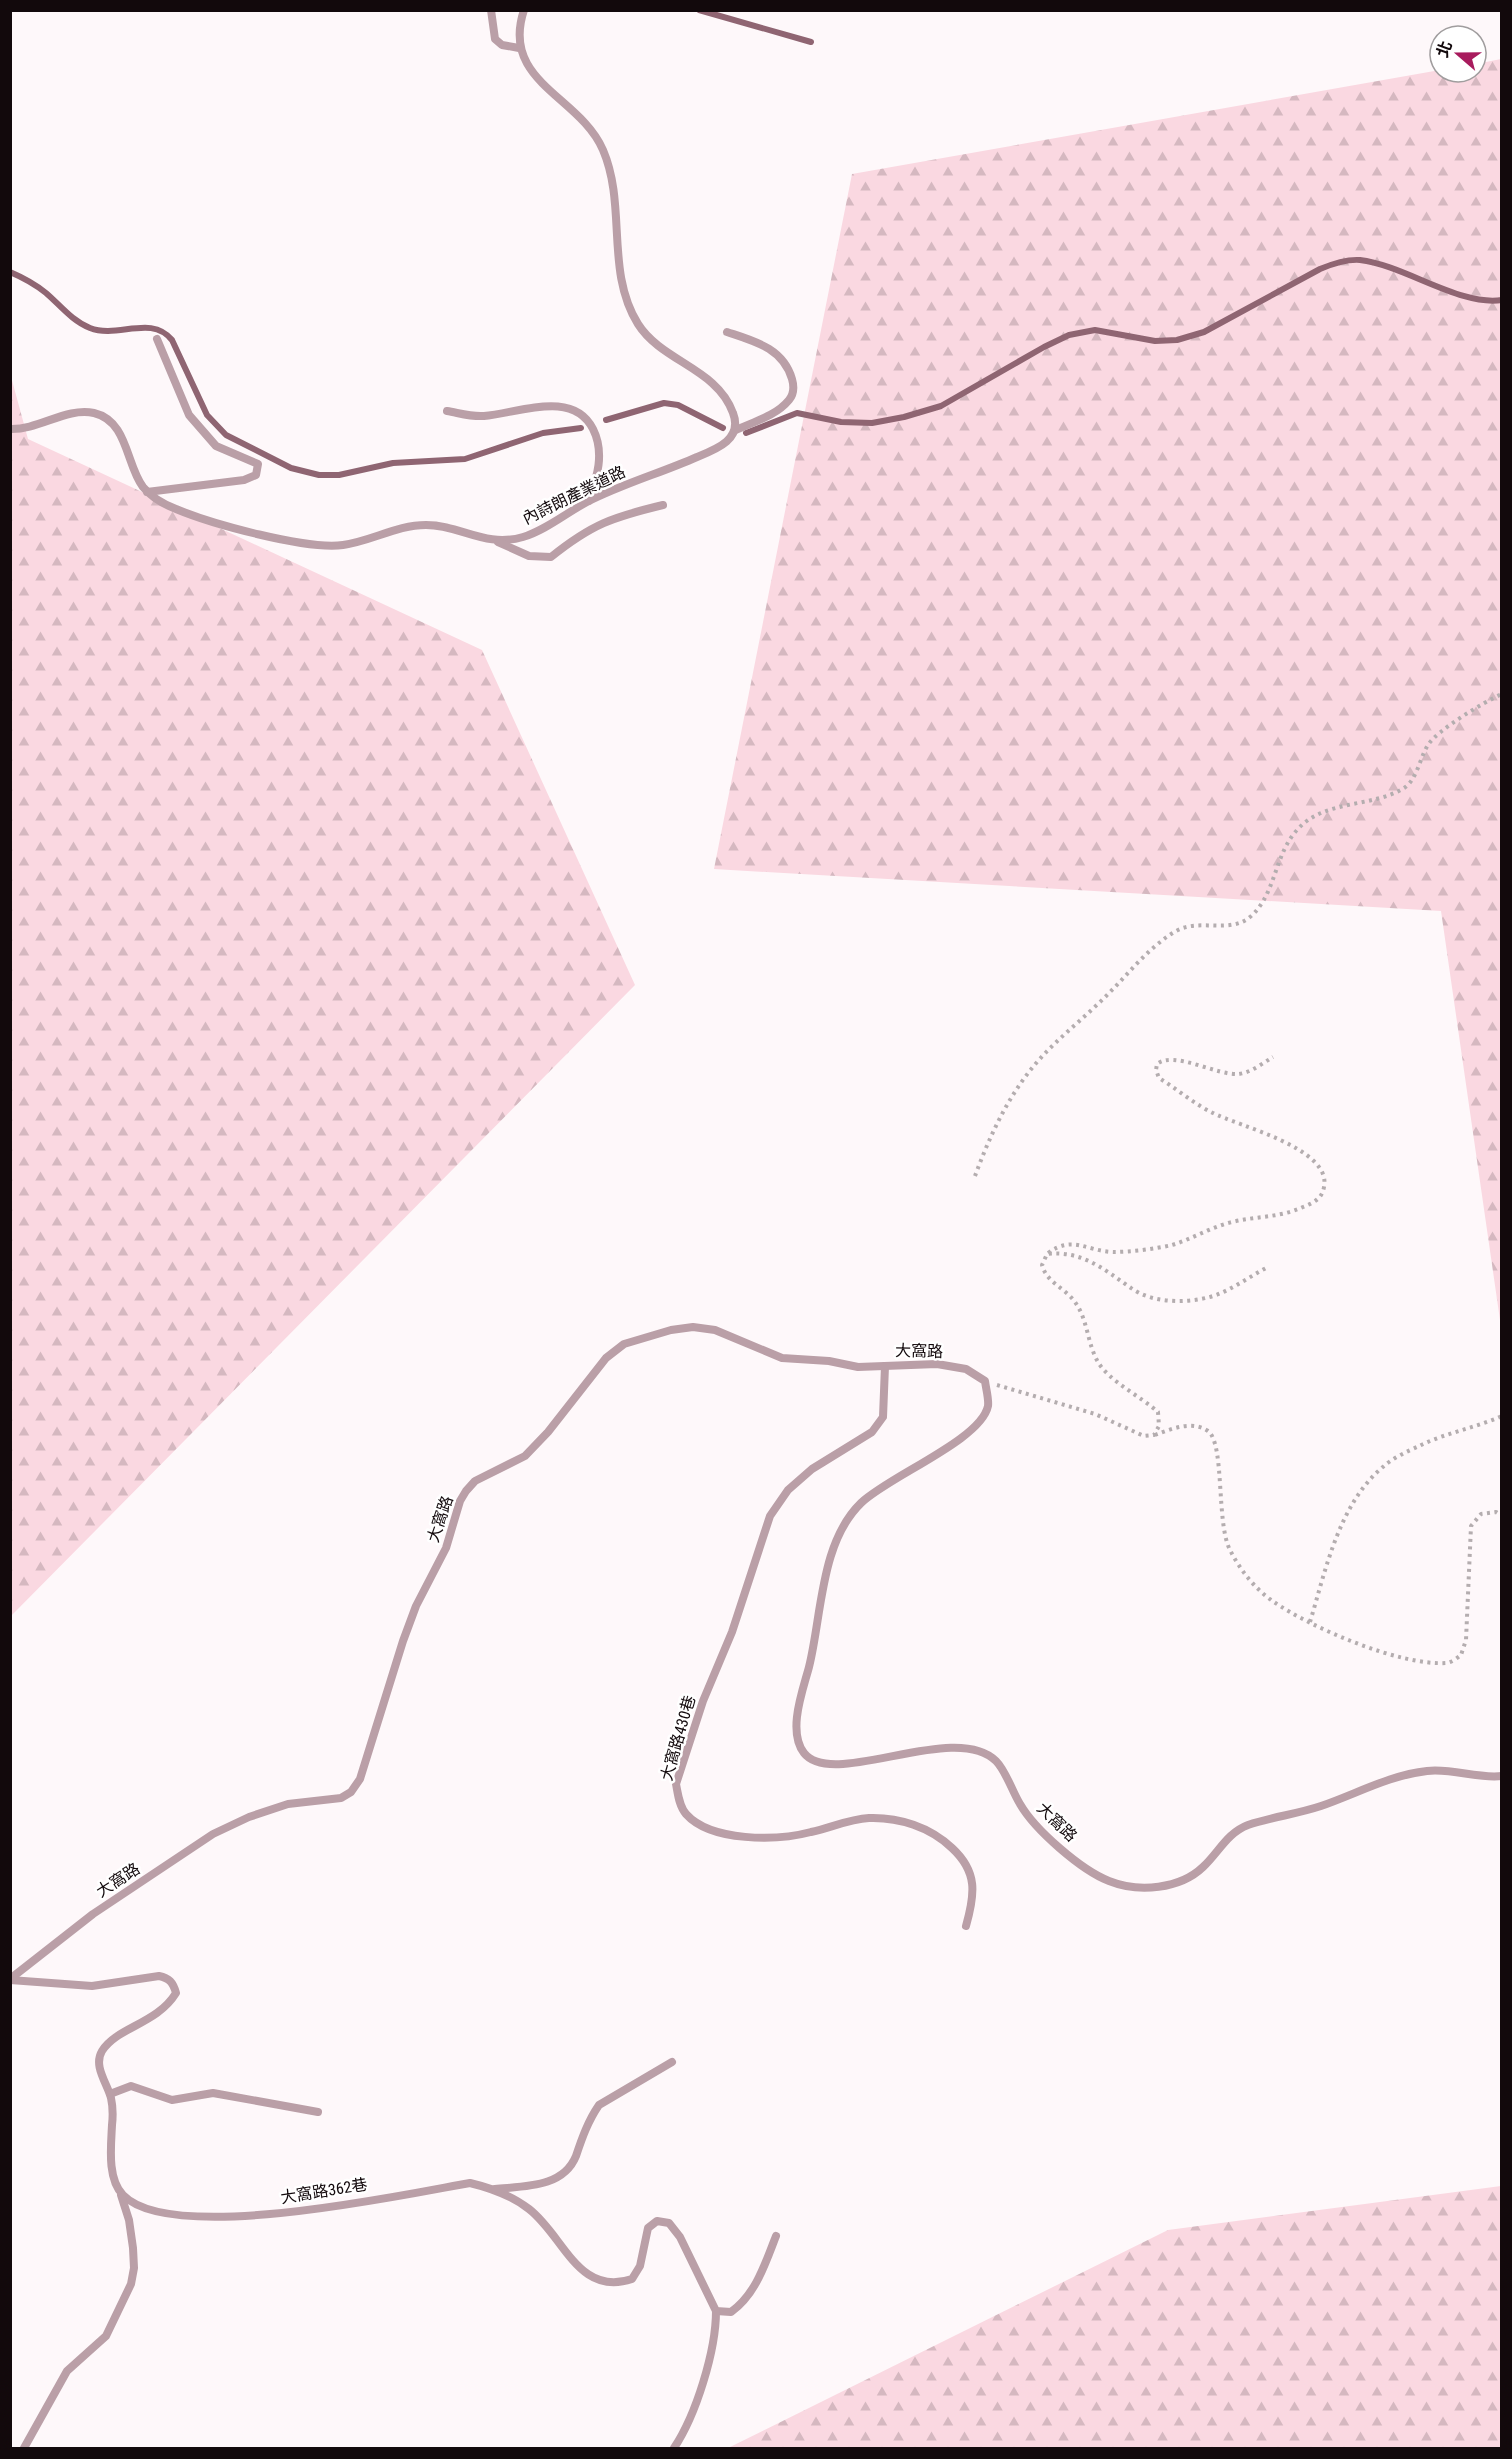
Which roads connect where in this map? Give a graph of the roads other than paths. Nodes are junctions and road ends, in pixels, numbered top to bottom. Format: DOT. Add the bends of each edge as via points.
graph roads {
  1 [pos="491,10"];
  2 [pos="524,10"];
  3 [pos="519,48"];
  4 [pos="727,332"];
  5 [pos="157,339"];
  6 [pos="447,411"];
  7 [pos="736,425"];
  8 [pos="10,429"];
  9 [pos="147,492"];
  10 [pos="589,501"];
  11 [pos="663,505"];
  12 [pos="497,542"];
  13 [pos="885,1366"];
  14 [pos="1502,1776"];
  15 [pos="1489,1778"];
  16 [pos="1502,1781"];
  17 [pos="966,1926"];
  18 [pos="10,1979"];
  19 [pos="672,2062"];
  20 [pos="110,2094"];
  21 [pos="318,2112"];
  22 [pos="495,2189"];
  23 [pos="121,2194"];
  24 [pos="776,2236"];
  25 [pos="716,2311"];
  26 [pos="24,2448"];
  27 [pos="674,2448"];
  1 -- 3 [label="lane" via="495,39 502,45"];
  2 -- 3 [label="lane" via="518,28"];
  3 -- 7 [label="lane" via="528,67 578,116 603,149 616,211 617,261 639,326 664,349 716,384 728,398"];
  4 -- 7 [label="lane" via="778,353 794,386 790,399 776,412"];
  5 -- 9 [label="lane" via="189,415 216,446 258,464 256,475 244,480"];
  6 -- 10 [label="lane" via="483,416 553,406 573,408 587,417 599,445 597,475"];
  7 -- 10 [label="lane, 內詩朗產業道路" via="730,439 718,448"];
  8 -- 9 [label="lane, 內詩朗產業道路" via="37,426 79,412 97,414 112,423"];
  9 -- 12 [label="lane, 內詩朗產業道路" via="177,510 326,547 429,524"];
  10 -- 12 [label="lane, 內詩朗產業道路" via="534,533"];
  11 -- 12 [label="lane" via="627,513 592,527 551,557 530,556"];
  13 -- 15 [label="lane, 大窩路" via="937,1364 966,1369 985,1382 988,1405 979,1424 961,1439 880,1485 858,1506 840,1533 822,1589 815,1644 800,1704 797,1731 803,1752 820,1763 846,1764 941,1749 984,1752 998,1762 1022,1809 1061,1847 1109,1881 1137,1887 1172,1885 1187,1879 1203,1867 1232,1833 1248,1825 1323,1806 1382,1782 1435,1770"];
  13 -- 17 [label="lane, 大窩路430巷" via="883,1417 872,1432 812,1469 788,1490 770,1516 676,1784 678,1798 684,1812 697,1824 716,1832 774,1838 868,1818 904,1820 941,1838 971,1872 973,1899"];
  13 -- 18 [label="lane, 大窩路" via="858,1367 782,1358 715,1330 693,1327 624,1344 606,1358 525,1456 475,1481 466,1491 446,1548 412,1615 360,1779 351,1792 329,1802 288,1804 213,1834 93,1914"];
  14 -- 15 [label="lane, 大窩路"];
  15 -- 16 [label="lane"];
  18 -- 20 [label="lane" via="92,1986 159,1976 174,1984 176,1993 168,2006 112,2040 102,2051 99,2062"];
  19 -- 22 [label="lane" via="599,2105 567,2172 555,2180"];
  20 -- 21 [label="lane" via="131,2085 172,2100 213,2093"];
  20 -- 23 [label="lane" via="111,2154"];
  22 -- 23 [label="lane, 大窩路362巷" via="470,2183 245,2218 156,2213"];
  22 -- 25 [label="lane, 大窩路362巷" via="530,2210 583,2272 597,2281 618,2284 633,2279 640,2266 648,2228 657,2222 669,2223 680,2237"];
  23 -- 26 [label="lane" via="133,2248 131,2284 106,2336 67,2371"];
  24 -- 25 [label="lane" via="743,2304 731,2312"];
  25 -- 27 [label="lane" via="716,2334 694,2406"];
}
